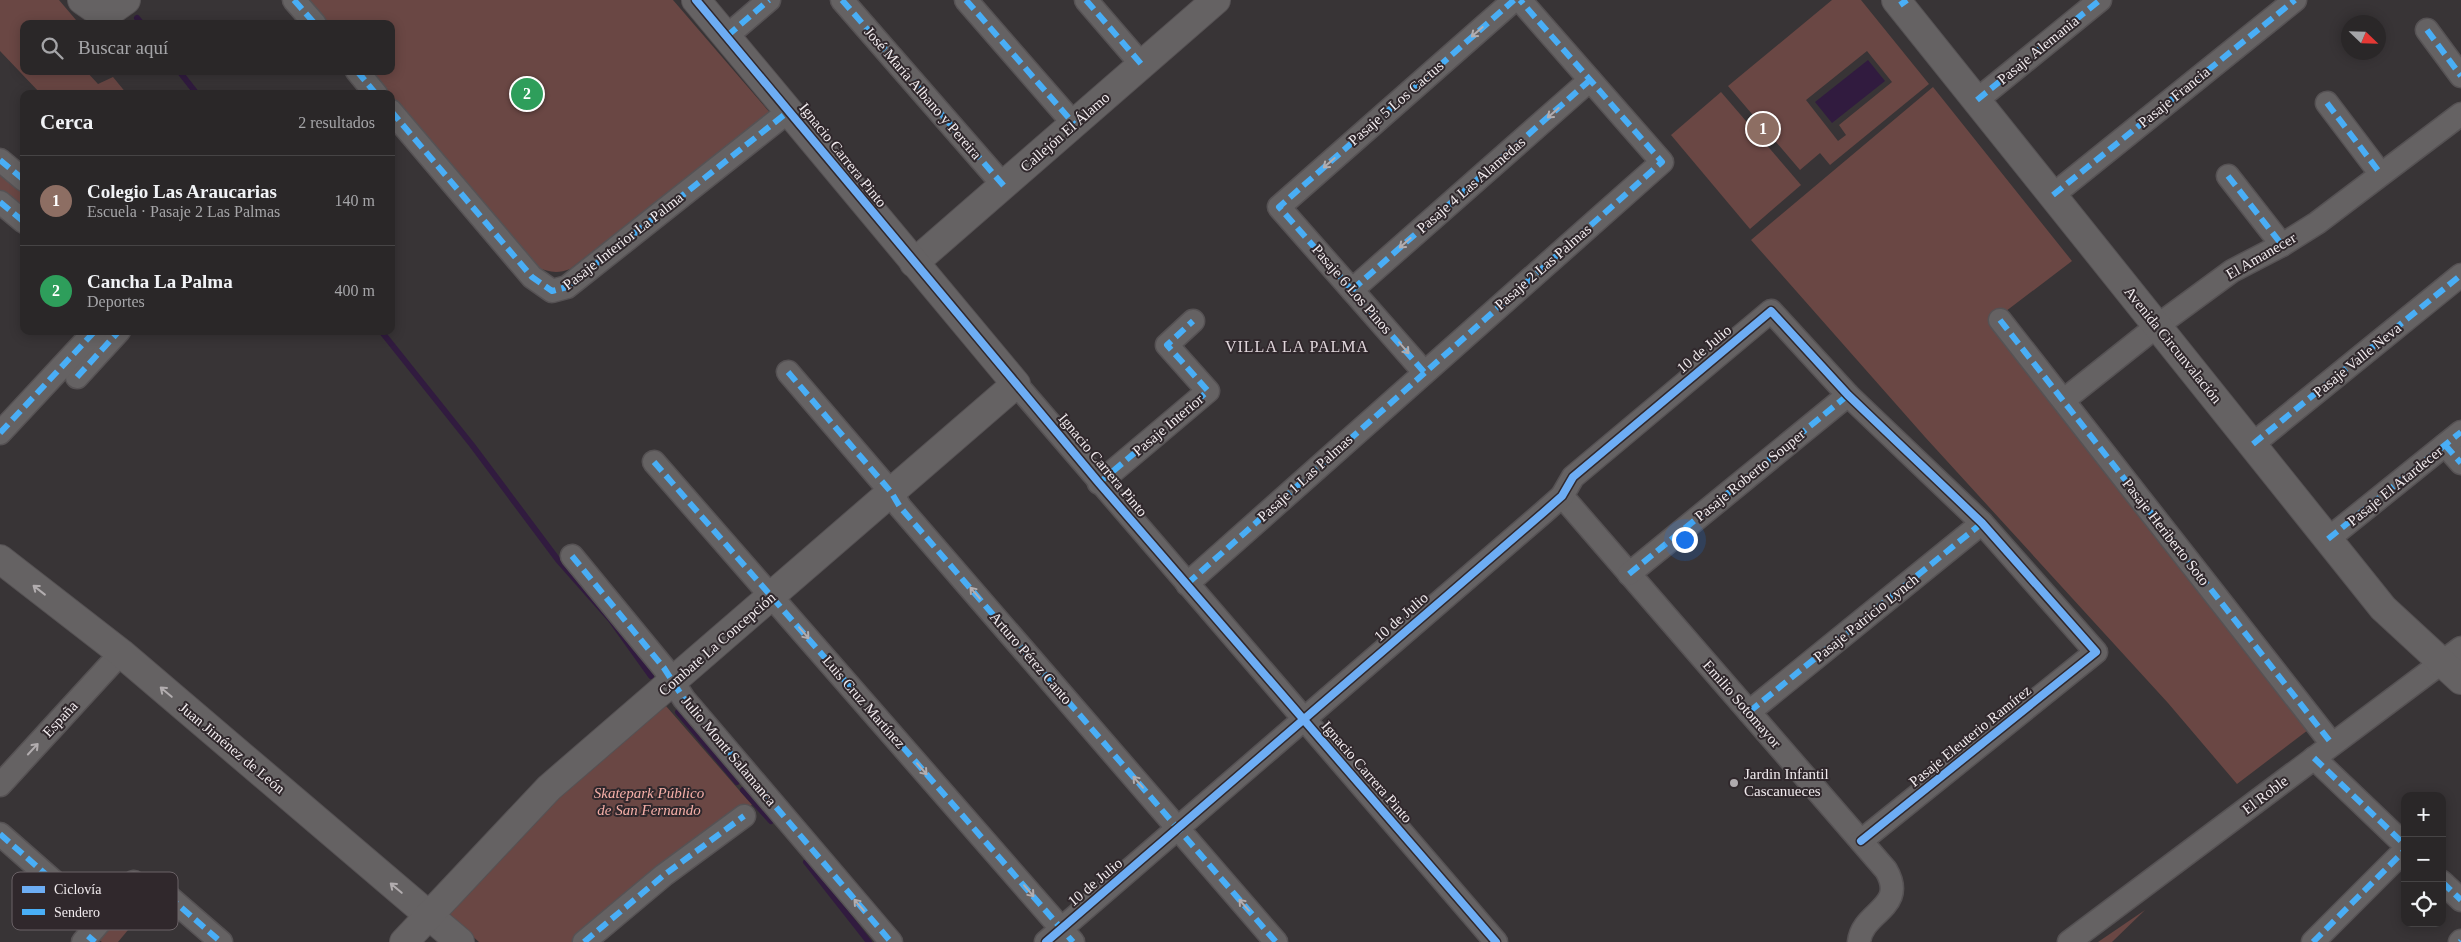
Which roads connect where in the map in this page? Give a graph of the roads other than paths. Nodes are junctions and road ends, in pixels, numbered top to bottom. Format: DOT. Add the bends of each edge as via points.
graph roads {
  1 [pos="82,0"];
  2 [pos="126,0"];
  3 [pos="294,0"];
  4 [pos="696,0"];
  5 [pos="769,0"];
  6 [pos="842,0"];
  7 [pos="966,0"];
  8 [pos="1086,0"];
  9 [pos="1216,0"];
  10 [pos="1514,0"];
  11 [pos="1520,0"];
  12 [pos="2100,0"];
  13 [pos="2295,0"];
  14 [pos="1901,2"];
  15 [pos="312,20"];
  16 [pos="2427,30"];
  17 [pos="727,36"];
  18 [pos="1142,65"];
  19 [pos="360,75"];
  20 [pos="2461,76"];
  21 [pos="1590,80"];
  22 [pos="373,90"];
  23 [pos="1977,100"];
  24 [pos="2328,103"];
  25 [pos="789,111"];
  26 [pos="2461,114"];
  27 [pos="395,116"];
  28 [pos="1074,124"];
  29 [pos="0,160"];
  30 [pos="2380,173"];
  31 [pos="2228,176"];
  32 [pos="20,177"];
  33 [pos="1004,186"];
  34 [pos="2053,195"];
  35 [pos="0,202"];
  36 [pos="1279,207"];
  37 [pos="20,219"];
  38 [pos="2282,245"];
  39 [pos="914,263"];
  40 [pos="2461,275"];
  41 [pos="1352,290"];
  42 [pos="2000,320"];
  43 [pos="1194,321"];
  44 [pos="2157,326"];
  45 [pos="91,335"];
  46 [pos="115,335"];
  47 [pos="788,372"];
  48 [pos="1424,372"];
  49 [pos="77,377"];
  50 [pos="1016,384"];
  51 [pos="1848,394"];
  52 [pos="2064,400"];
  53 [pos="0,433"];
  54 [pos="2453,438"];
  55 [pos="2253,444"];
  56 [pos="654,462"];
  57 [pos="2461,463"];
  58 [pos="1099,483"];
  59 [pos="891,492"];
  60 [pos="1562,496"];
  61 [pos="1982,523"];
  62 [pos="2328,539"];
  63 [pos="572,556"];
  64 [pos="0,559"];
  65 [pos="1629,574"];
  66 [pos="1186,584"];
  67 [pos="772,597"];
  68 [pos="121,653"];
  69 [pos="2455,663"];
  70 [pos="672,681"];
  71 [pos="1749,712"];
  72 [pos="1303,720"];
  73 [pos="2332,744"];
  74 [pos="2314,758"];
  75 [pos="0,785"];
  76 [pos="744,816"];
  77 [pos="1179,829"];
  78 [pos="0,834"];
  79 [pos="1861,841"];
  80 [pos="2401,841"];
  81 [pos="2401,854"];
  82 [pos="34,872"];
  83 [pos="2446,886"];
  84 [pos="2461,900"];
  85 [pos="178,905"];
  86 [pos="428,915"];
  87 [pos="1060,937"];
  88 [pos="221,942"];
  89 [pos="404,942"];
  90 [pos="460,942"];
  91 [pos="584,942"];
  92 [pos="891,942"];
  93 [pos="1276,942"];
  94 [pos="1496,942"];
  95 [pos="1859,942"];
  96 [pos="2069,942"];
  97 [pos="2313,942"];
  1 -- 2 [label="street" via="102,14"];
  3 -- 15 [label="street"];
  4 -- 17 [label="street, Ignacio Carrera Pinto"];
  5 -- 17 [label="street"];
  6 -- 33 [label="street, José María Albano y Pereira"];
  7 -- 28 [label="street"];
  8 -- 18 [label="street"];
  9 -- 18 [label="street, Callejón El Álamo"];
  10 -- 36 [label="street, Pasaje 5 Los Cactus, one-way"];
  11 -- 21 [label="street"];
  12 -- 23 [label="street, Pasaje Alemania"];
  13 -- 34 [label="street, Pasaje Francia"];
  14 -- 23 [label="street, Avenida Circunvalación"];
  16 -- 20 [label="street"];
  17 -- 25 [label="street, Ignacio Carrera Pinto"];
  18 -- 28 [label="street, Callejón El Álamo"];
  19 -- 22 [label="street"];
  21 -- 41 [label="street, Pasaje 4 Las Alamedas, one-way"];
  21 -- 48 [label="street, Pasaje 2 Las Palmas" via="1662,162"];
  23 -- 34 [label="street, Avenida Circunvalación"];
  24 -- 30 [label="street"];
  25 -- 27 [label="street, Pasaje Interior La Palma" via="567,287 552,291 532,278"];
  25 -- 39 [label="street, Ignacio Carrera Pinto"];
  26 -- 30 [label="street, El Amanecer"];
  28 -- 33 [label="street, Callejón El Álamo"];
  29 -- 32 [label="street"];
  30 -- 38 [label="street, El Amanecer" via="2317,223"];
  31 -- 38 [label="street"];
  33 -- 39 [label="street, Callejón El Álamo"];
  34 -- 44 [label="street, Avenida Circunvalación"];
  35 -- 37 [label="street"];
  36 -- 41 [label="street, Pasaje 6 Los Pinos"];
  38 -- 44 [label="street, El Amanecer" via="2232,271"];
  39 -- 50 [label="street, Ignacio Carrera Pinto"];
  40 -- 55 [label="street, Pasaje Valle Neva"];
  41 -- 48 [label="street, Pasaje 6 Los Pinos, one-way"];
  42 -- 52 [label="street, Pasaje Heriberto Soto"];
  43 -- 58 [label="street, Pasaje Interior" via="1168,345 1208,391"];
  44 -- 52 [label="street, El Amanecer"];
  44 -- 55 [label="street, Avenida Circunvalación"];
  45 -- 53 [label="street"];
  46 -- 49 [label="street"];
  47 -- 59 [label="street, Arturo Pérez Canto"];
  48 -- 66 [label="street, Pasaje 1 Las Palmas"];
  50 -- 58 [label="street, Ignacio Carrera Pinto"];
  50 -- 59 [label="street, Combate La Concepción"];
  51 -- 60 [label="street, 10 de Julio" via="1771,311 1573,477"];
  51 -- 61 [label="street"];
  51 -- 65 [label="street, Pasaje Roberto Souper"];
  52 -- 73 [label="street, Pasaje Heriberto Soto"];
  54 -- 57 [label="street"];
  54 -- 62 [label="street, Pasaje El Atardecer"];
  55 -- 62 [label="street, Avenida Circunvalación"];
  56 -- 67 [label="street, Luis Cruz Martínez"];
  58 -- 66 [label="street, Ignacio Carrera Pinto"];
  59 -- 67 [label="street, Combate La Concepción"];
  77 -- 59 [label="street, Arturo Pérez Canto, one-way" via="900,507"];
  60 -- 65 [label="street, Emilio Sotomayor"];
  60 -- 72 [label="street, 10 de Julio"];
  61 -- 71 [label="street, Pasaje Patricio Lynch"];
  61 -- 79 [label="street, Pasaje Eleuterio Ramírez" via="2096,652"];
  62 -- 69 [label="street, Avenida Circunvalación" via="2383,608"];
  63 -- 70 [label="street, Julio Montt Salamanca"];
  68 -- 64 [label="street, Juan Jiménez de León, one-way"];
  65 -- 71 [label="street, Emilio Sotomayor"];
  66 -- 72 [label="street, Ignacio Carrera Pinto"];
  67 -- 70 [label="street, Combate La Concepción"];
  67 -- 87 [label="street, Luis Cruz Martínez, one-way"];
  75 -- 68 [label="street, España, one-way"];
  86 -- 68 [label="street, Juan Jiménez de León, one-way"];
  69 -- 73 [label="street, El Roble"];
  70 -- 86 [label="street, Combate La Concepción" via="549,788"];
  92 -- 70 [label="street, Julio Montt Salamanca, one-way"];
  71 -- 79 [label="street, Emilio Sotomayor"];
  72 -- 77 [label="street, 10 de Julio"];
  72 -- 94 [label="street, Ignacio Carrera Pinto"];
  73 -- 74 [label="street, El Roble"];
  74 -- 80 [label="street"];
  74 -- 96 [label="street, El Roble"];
  76 -- 91 [label="street" via="664,875"];
  77 -- 87 [label="street, 10 de Julio"];
  93 -- 77 [label="street, Arturo Pérez Canto, one-way"];
  78 -- 82 [label="street"];
  79 -- 95 [label="street, Emilio Sotomayor" via="1890,878 1891,895 1886,905 1866,924"];
  81 -- 97 [label="street"];
  83 -- 84 [label="street"];
  85 -- 88 [label="street"];
  86 -- 89 [label="street, Combate La Concepción"];
  86 -- 90 [label="street, Juan Jiménez de León"];
}
